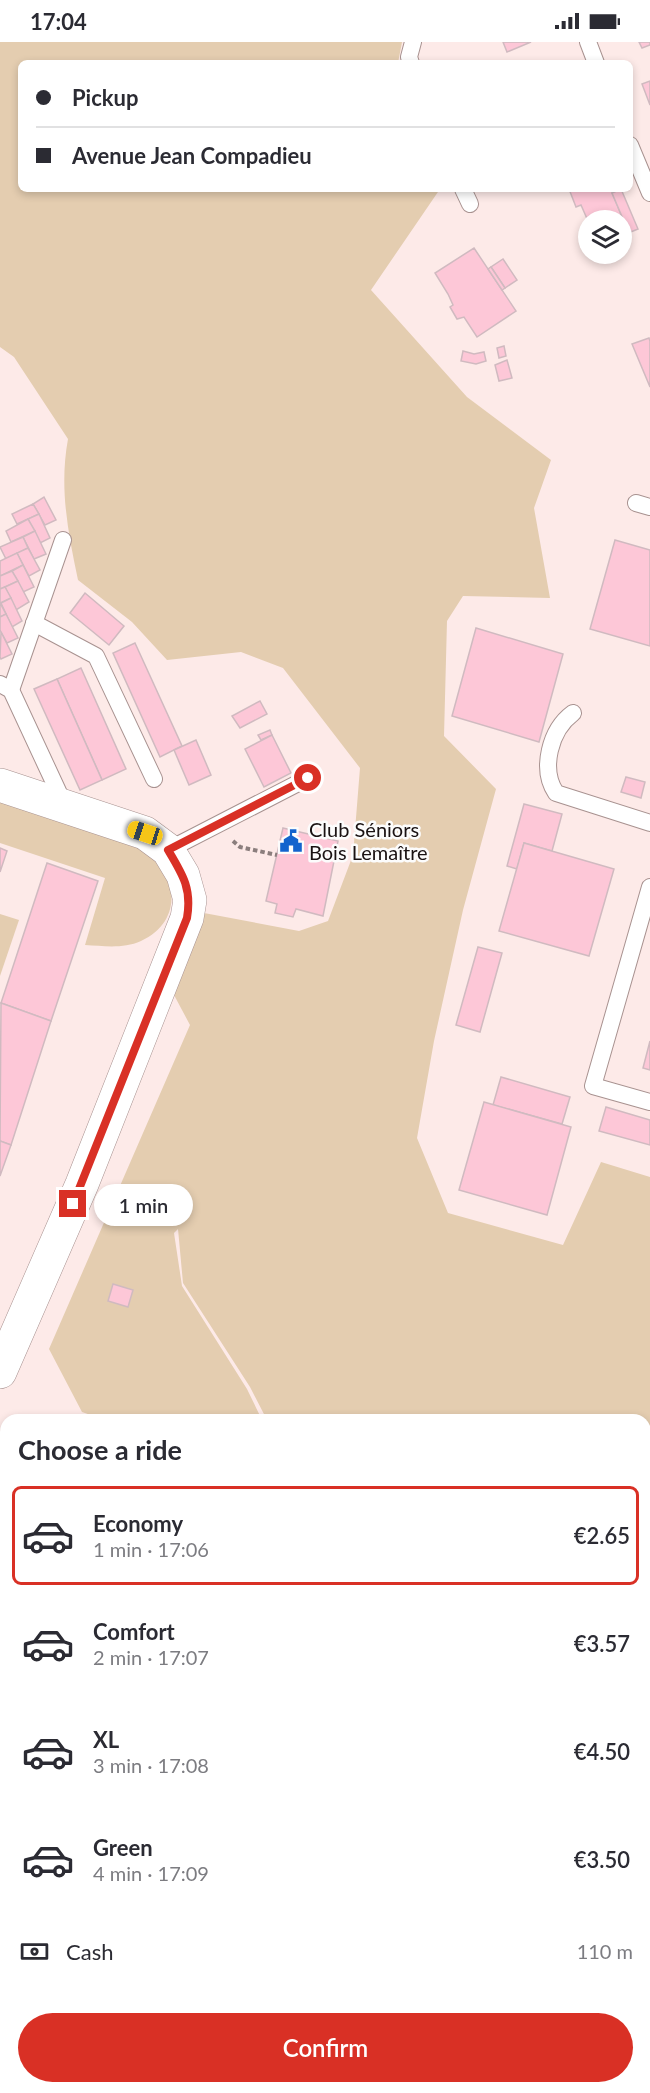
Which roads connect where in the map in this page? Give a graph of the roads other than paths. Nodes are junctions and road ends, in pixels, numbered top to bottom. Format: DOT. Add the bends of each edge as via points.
graph roads {
  1 [pos="413,42"];
  2 [pos="588,42"];
  3 [pos="410,60"];
  4 [pos="595,60"];
  5 [pos="633,151"];
  6 [pos="650,193"];
  7 [pos="63,540"];
  8 [pos="34,623"];
  9 [pos="5,687"];
  10 [pos="573,713"];
  11 [pos="308,778"];
  12 [pos="154,779"];
  13 [pos="0,785"];
  14 [pos="66,808"];
  15 [pos="650,823"];
  16 [pos="168,850"];
  17 [pos="650,887"];
  18 [pos="650,1102"];
  19 [pos="0,1372"];
  1 -- 3 [label="lane"];
  2 -- 4 [label="lane"];
  5 -- 6 [label="lane"];
  7 -- 8 [label="lane"];
  8 -- 9 [label="lane"];
  8 -- 12 [label="lane" via="96,656"];
  9 -- 14 [label="lane"];
  10 -- 15 [label="lane" via="556,728 548,782 556,793"];
  11 -- 16 [label="lane"];
  13 -- 14 [label="street"];
  14 -- 16 [label="street" via="145,833"];
  16 -- 19 [label="street" via="183,875 190,900 187,918 82,1184"];
  17 -- 18 [label="lane" via="593,1086"];
}
